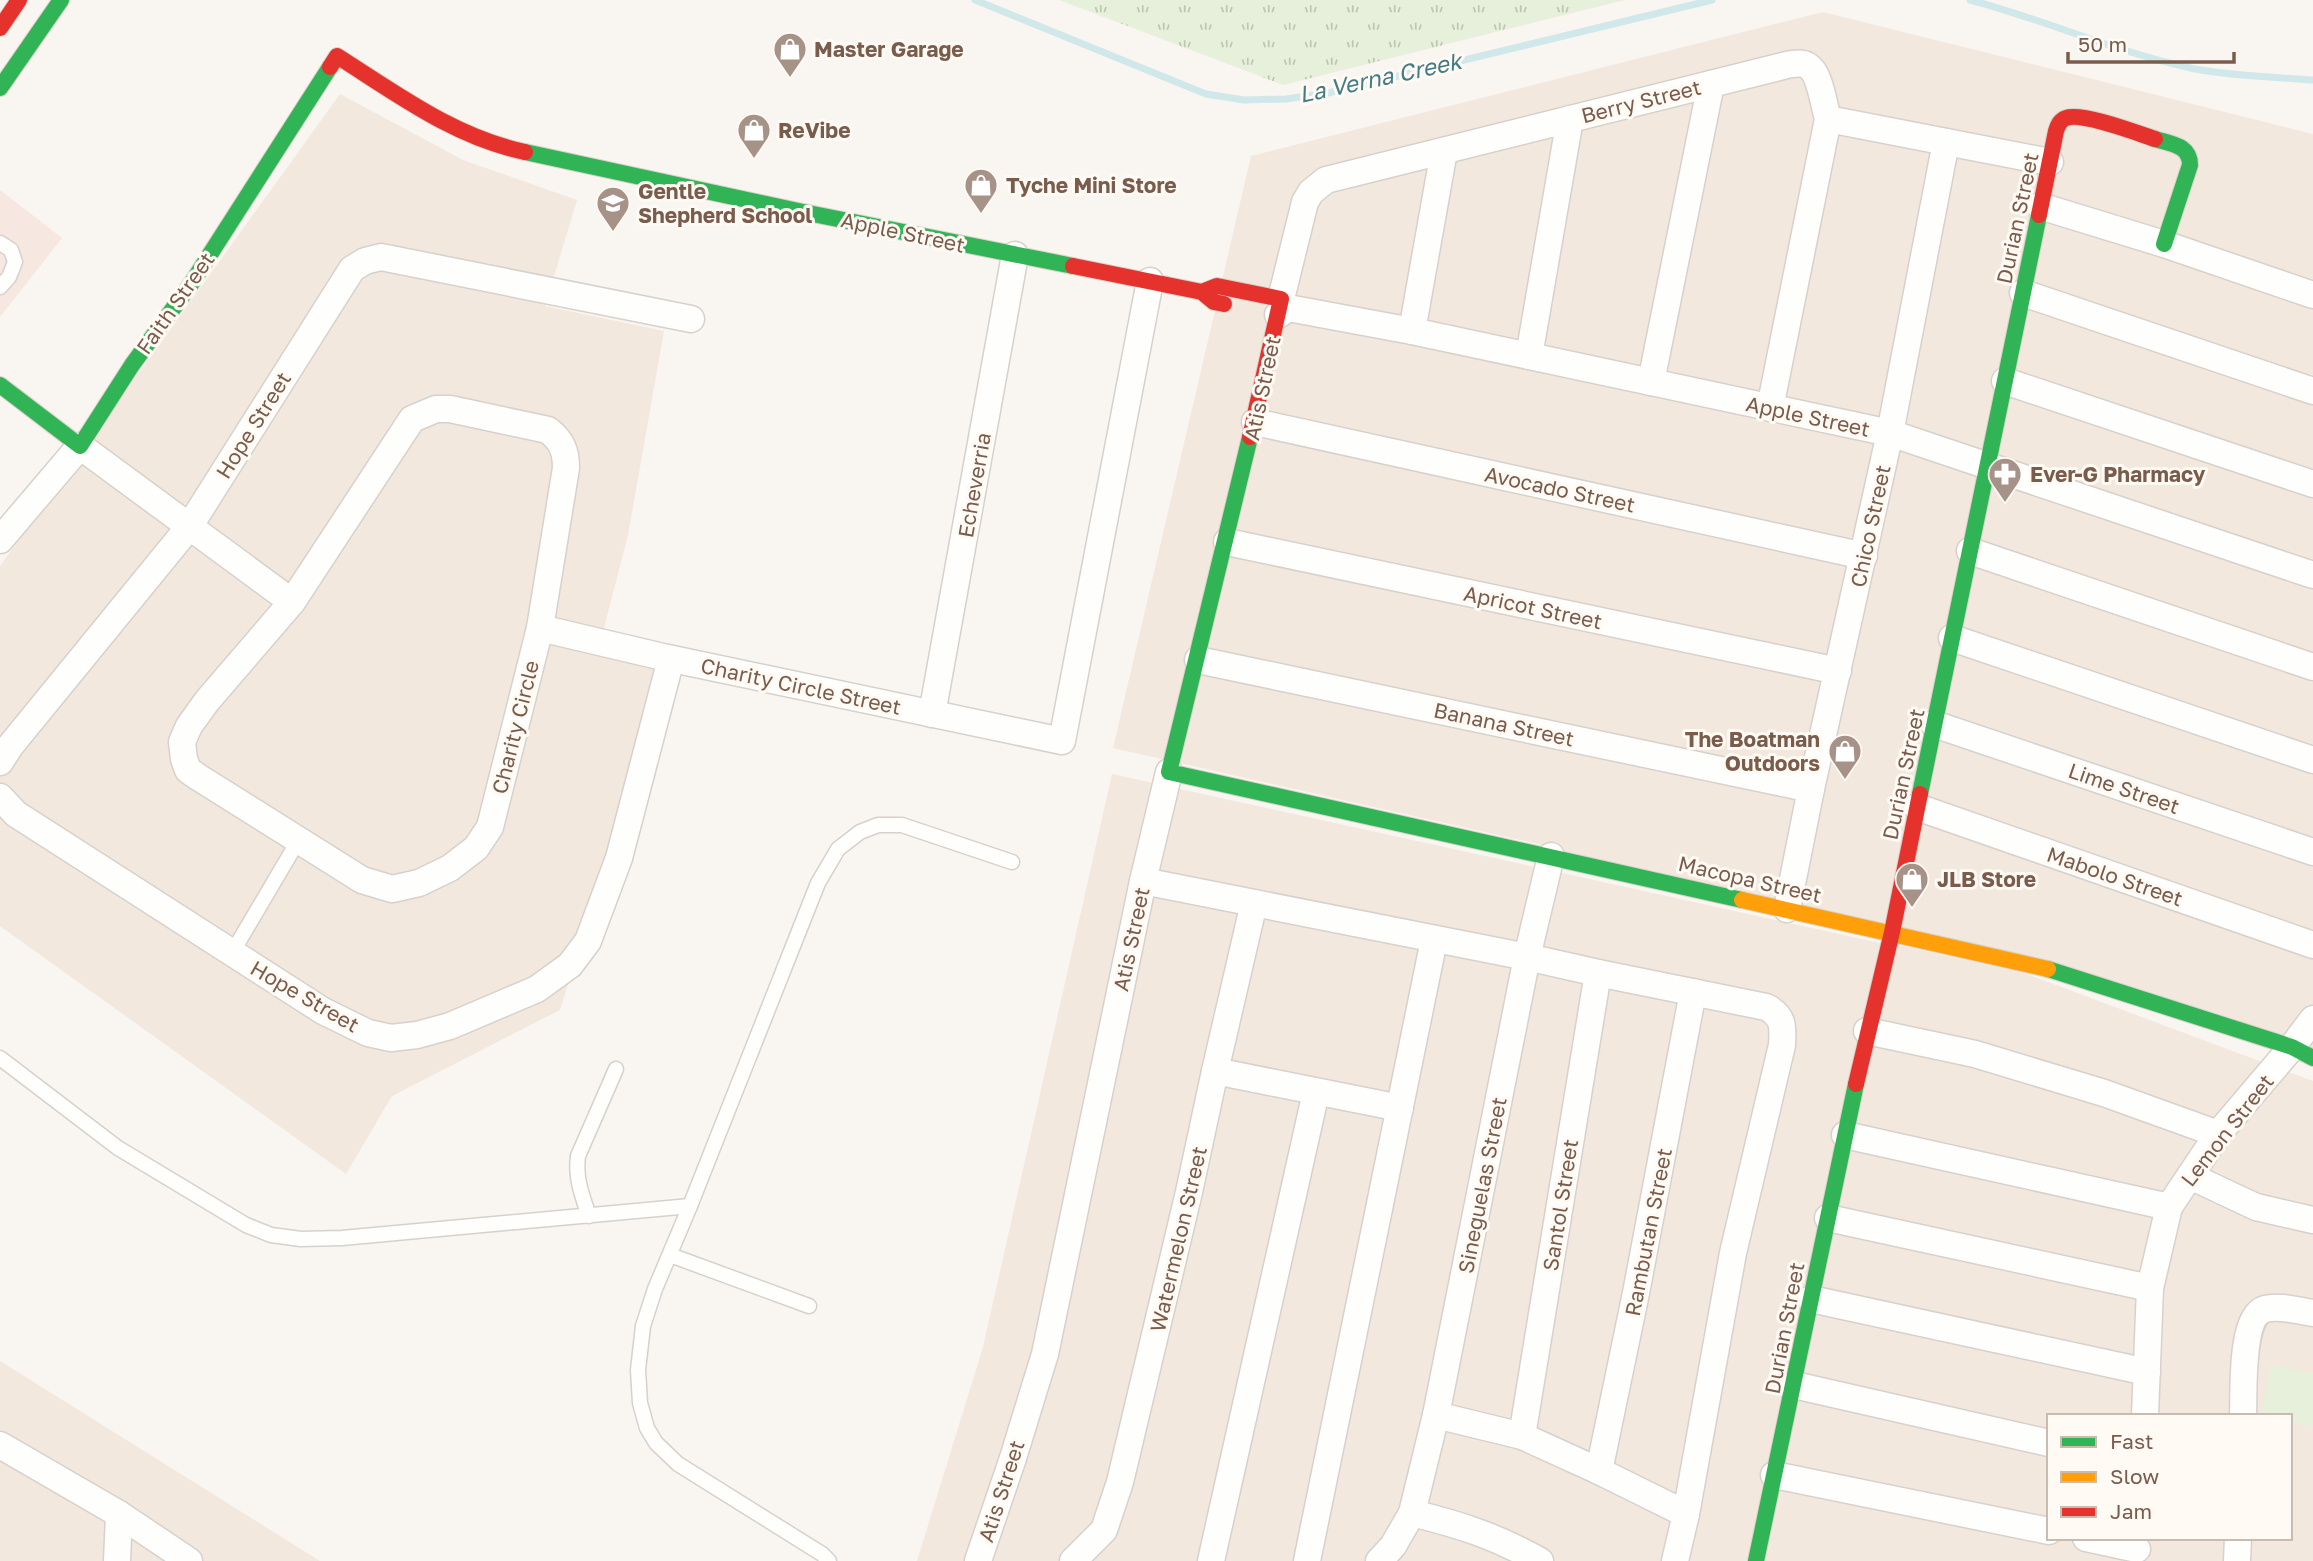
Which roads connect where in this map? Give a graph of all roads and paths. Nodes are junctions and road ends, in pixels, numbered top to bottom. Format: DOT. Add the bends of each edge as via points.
graph roads {
  1 [pos="19,0"];
  2 [pos="61,0"];
  3 [pos="0,28"];
  4 [pos="337,56"];
  5 [pos="0,57"];
  6 [pos="16,66"];
  7 [pos="1711,84"];
  8 [pos="0,88"];
  9 [pos="1570,119"];
  10 [pos="1828,119"];
  11 [pos="1946,142"];
  12 [pos="1444,151"];
  13 [pos="2050,162"];
  14 [pos="2040,206"];
  15 [pos="0,243"];
  16 [pos="2164,244"];
  17 [pos="1015,255"];
  18 [pos="1150,281"];
  19 [pos="0,287"];
  20 [pos="1202,292"];
  21 [pos="2022,293"];
  22 [pos="2313,295"];
  23 [pos="1239,307"];
  24 [pos="1278,309"];
  25 [pos="691,319"];
  26 [pos="1412,331"];
  27 [pos="1530,356"];
  28 [pos="2005,381"];
  29 [pos="1651,382"];
  30 [pos="0,385"];
  31 [pos="2313,391"];
  32 [pos="1770,408"];
  33 [pos="1255,422"];
  34 [pos="1890,433"];
  35 [pos="80,446"];
  36 [pos="1988,464"];
  37 [pos="2313,484"];
  38 [pos="189,527"];
  39 [pos="0,540"];
  40 [pos="1227,542"];
  41 [pos="1970,551"];
  42 [pos="1864,556"];
  43 [pos="2313,575"];
  44 [pos="292,602"];
  45 [pos="540,628"];
  46 [pos="1952,638"];
  47 [pos="671,659"];
  48 [pos="1198,660"];
  49 [pos="2313,667"];
  50 [pos="1838,671"];
  51 [pos="932,714"];
  52 [pos="1934,724"];
  53 [pos="2313,760"];
  54 [pos="0,762"];
  55 [pos="1169,772"];
  56 [pos="1811,789"];
  57 [pos="0,797"];
  58 [pos="1917,807"];
  59 [pos="299,841"];
  60 [pos="2313,852"];
  61 [pos="1550,856"];
  62 [pos="1012,862"];
  63 [pos="1143,881"];
  64 [pos="1254,903"];
  65 [pos="1787,909"];
  66 [pos="1892,932"];
  67 [pos="1434,940"];
  68 [pos="2313,944"];
  69 [pos="232,953"];
  70 [pos="1527,957"];
  71 [pos="1598,973"];
  72 [pos="1693,992"];
  73 [pos="2313,1020"];
  74 [pos="1867,1031"];
  75 [pos="2303,1053"];
  76 [pos="0,1058"];
  77 [pos="616,1069"];
  78 [pos="1215,1072"];
  79 [pos="1315,1092"];
  80 [pos="1400,1108"];
  81 [pos="2218,1134"];
  82 [pos="1845,1135"];
  83 [pos="2190,1176"];
  84 [pos="690,1206"];
  85 [pos="2169,1207"];
  86 [pos="590,1216"];
  87 [pos="1828,1218"];
  88 [pos="2313,1220"];
  89 [pos="670,1255"];
  90 [pos="2150,1288"];
  91 [pos="1811,1299"];
  92 [pos="808,1306"];
  93 [pos="2313,1313"];
  94 [pos="2147,1372"];
  95 [pos="1794,1385"];
  96 [pos="2145,1414"];
  97 [pos="2243,1414"];
  98 [pos="1436,1415"];
  99 [pos="1522,1436"];
  100 [pos="2047,1443"];
  101 [pos="0,1445"];
  102 [pos="1600,1471"];
  103 [pos="1774,1475"];
  104 [pos="1412,1513"];
  105 [pos="120,1514"];
  106 [pos="1686,1514"];
  107 [pos="2047,1531"];
  108 [pos="2095,1540"];
  109 [pos="2238,1540"];
  110 [pos="2137,1549"];
  111 [pos="117,1561"];
  112 [pos="189,1561"];
  113 [pos="829,1561"];
  114 [pos="978,1561"];
  115 [pos="1073,1561"];
  116 [pos="1211,1561"];
  117 [pos="1307,1561"];
  118 [pos="1379,1561"];
  119 [pos="1541,1561"];
  120 [pos="1675,1561"];
  121 [pos="1757,1561"];
  122 [pos="2237,1561"];
  1 -- 3 [label="main road"];
  2 -- 6 [label="main road"];
  4 -- 17 [label="main road, Apple Street" via="441,122 507,148"];
  4 -- 35 [label="main road, Faith Street" via="191,284"];
  5 -- 6 [label="main road"];
  6 -- 8 [label="main road"];
  7 -- 9 [label="street, Berry Street"];
  7 -- 10 [label="street, Berry Street" via="1801,63 1816,75"];
  7 -- 29 [label="street"];
  9 -- 12 [label="street, Berry Street"];
  9 -- 27 [label="street"];
  10 -- 11 [label="street"];
  10 -- 32 [label="street"];
  11 -- 13 [label="street"];
  11 -- 34 [label="street, Chico Street"];
  12 -- 24 [label="street, Berry Street" via="1338,176 1311,192"];
  12 -- 26 [label="street"];
  13 -- 14 [label="main road, Durian Street"];
  13 -- 16 [label="main road, Durian Street" via="2058,124 2072,116 2184,148 2190,165"];
  14 -- 16 [label="street"];
  14 -- 21 [label="main road, Durian Street"];
  15 -- 19 [label="lane" via="11,250 16,262"];
  16 -- 22 [label="street"];
  17 -- 18 [label="main road, Apple Street"];
  17 -- 51 [label="street, Echeverria"];
  18 -- 20 [label="main road, Apple Street"];
  18 -- 51 [label="street, Charity Circle Street" via="1062,741"];
  20 -- 23 [label="main road, Apple Street" via="1214,302"];
  20 -- 24 [label="main road, Apple Street" via="1217,286"];
  21 -- 28 [label="main road, Durian Street"];
  21 -- 31 [label="street"];
  24 -- 26 [label="street, Apple Street"];
  24 -- 33 [label="main road, Atis Street"];
  25 -- 38 [label="street, Hope Street" via="416,263 381,257 365,261 352,269"];
  26 -- 27 [label="street, Apple Street"];
  27 -- 29 [label="street, Apple Street"];
  28 -- 36 [label="main road, Durian Street"];
  28 -- 37 [label="street"];
  29 -- 32 [label="street, Apple Street"];
  30 -- 35 [label="main road"];
  32 -- 34 [label="street, Apple Street"];
  33 -- 40 [label="main road, Atis Street"];
  33 -- 42 [label="street, Avocado Street"];
  34 -- 36 [label="street, Apple Street"];
  34 -- 42 [label="street, Chico Street"];
  35 -- 38 [label="street"];
  35 -- 39 [label="street, Faith Street"];
  36 -- 41 [label="main road, Durian Street"];
  36 -- 43 [label="street, Apple Street"];
  38 -- 44 [label="street"];
  38 -- 54 [label="street, Hope Street"];
  40 -- 48 [label="main road, Atis Street"];
  40 -- 50 [label="street, Apricot Street"];
  41 -- 46 [label="main road, Durian Street"];
  41 -- 49 [label="street"];
  42 -- 50 [label="street, Chico Street"];
  44 -- 45 [label="street, Charity Circle" via="412,419 436,409 450,409 548,430 561,441 566,468"];
  44 -- 59 [label="street, Charity Circle" via="207,701 182,742 188,770"];
  45 -- 47 [label="street, Charity Circle Street"];
  45 -- 59 [label="street, Charity Circle" via="490,827 476,848 450,868 419,883 392,889 362,880"];
  46 -- 52 [label="main road, Durian Street"];
  46 -- 53 [label="street"];
  47 -- 51 [label="street, Charity Circle Street"];
  47 -- 69 [label="street, Hope Street" via="619,858 589,941 570,965 537,989 450,1026 391,1038 368,1033 323,1011"];
  48 -- 55 [label="main road, Atis Street"];
  48 -- 56 [label="street, Banana Street"];
  50 -- 56 [label="street, Chico Street"];
  52 -- 58 [label="main road, Durian Street"];
  52 -- 60 [label="street, Lime Street"];
  55 -- 61 [label="main road, Macopa Street"];
  55 -- 63 [label="street, Atis Street"];
  56 -- 65 [label="street, Chico Street"];
  57 -- 69 [label="street, Hope Street" via="16,814"];
  58 -- 66 [label="main road, Durian Street"];
  58 -- 68 [label="street, Mabolo Street"];
  59 -- 69 [label="lane"];
  61 -- 65 [label="main road, Macopa Street"];
  61 -- 70 [label="street, Sineguelas Street"];
  62 -- 84 [label="lane" via="902,825 878,825 838,849 818,883"];
  63 -- 64 [label="street"];
  63 -- 114 [label="street, Atis Street" via="1045,1353"];
  64 -- 67 [label="street"];
  64 -- 78 [label="street, Watermelon Street"];
  65 -- 66 [label="main road, Macopa Street"];
  66 -- 74 [label="main road, Durian Street"];
  66 -- 75 [label="main road, Macopa Street" via="2043,967"];
  67 -- 70 [label="street"];
  67 -- 80 [label="street"];
  70 -- 71 [label="street"];
  70 -- 98 [label="street, Sineguelas Street"];
  71 -- 72 [label="street"];
  71 -- 99 [label="street, Santol Street"];
  72 -- 102 [label="street, Rambutan Street"];
  72 -- 106 [label="street" via="1766,1007 1783,1025 1733,1253"];
  73 -- 75 [label="street, Lemon Street"];
  74 -- 81 [label="street" via="1975,1054"];
  74 -- 82 [label="main road, Durian Street"];
  75 -- 81 [label="street, Lemon Street"];
  76 -- 86 [label="lane" via="118,1148 246,1225 271,1235 342,1238"];
  77 -- 86 [label="lane" via="578,1156 579,1184"];
  78 -- 79 [label="street"];
  78 -- 115 [label="street, Watermelon Street" via="1117,1495 1104,1530"];
  79 -- 80 [label="street"];
  79 -- 116 [label="street"];
  80 -- 117 [label="street"];
  81 -- 83 [label="street, Lemon Street"];
  82 -- 85 [label="street"];
  82 -- 87 [label="main road, Durian Street"];
  83 -- 85 [label="street, Lemon Street"];
  83 -- 88 [label="street" via="2256,1207"];
  84 -- 86 [label="lane"];
  84 -- 89 [label="lane"];
  85 -- 90 [label="street, Lemon Street"];
  87 -- 90 [label="street"];
  87 -- 91 [label="main road, Durian Street"];
  89 -- 92 [label="lane"];
  89 -- 113 [label="lane" via="643,1326 638,1370 647,1428 678,1464"];
  90 -- 94 [label="street, Lemon Street"];
  91 -- 94 [label="street"];
  91 -- 95 [label="main road, Durian Street"];
  93 -- 97 [label="street" via="2266,1308 2255,1314 2248,1337"];
  94 -- 96 [label="street, Lemon Street"];
  95 -- 100 [label="street"];
  95 -- 103 [label="main road, Durian Street"];
  98 -- 99 [label="street"];
  98 -- 104 [label="street, Sineguelas Street"];
  99 -- 102 [label="street"];
  101 -- 105 [label="street"];
  102 -- 106 [label="street"];
  103 -- 107 [label="street"];
  103 -- 121 [label="main road, Durian Street"];
  104 -- 118 [label="street, Sineguelas Street"];
  104 -- 119 [label="street" via="1480,1531"];
  105 -- 111 [label="street"];
  105 -- 112 [label="street"];
  106 -- 120 [label="street"];
  108 -- 110 [label="street"];
  109 -- 122 [label="street"];
}
